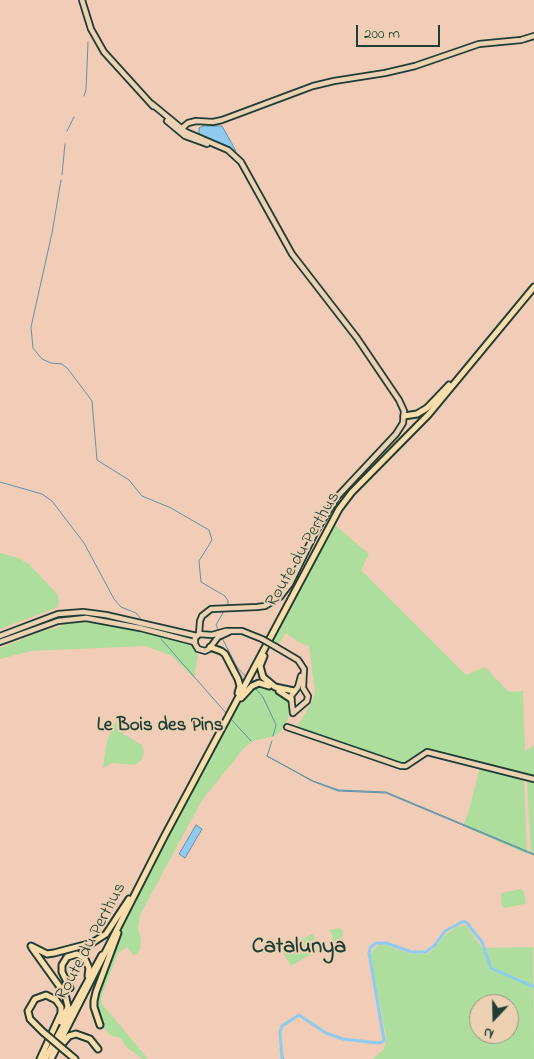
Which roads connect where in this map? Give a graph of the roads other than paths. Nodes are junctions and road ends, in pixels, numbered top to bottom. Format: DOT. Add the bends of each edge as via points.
graph roads {
  1 [pos="82,0"];
  2 [pos="534,36"];
  3 [pos="152,104"];
  4 [pos="184,132"];
  5 [pos="534,287"];
  6 [pos="458,380"];
  7 [pos="404,416"];
  8 [pos="222,608"];
  9 [pos="229,632"];
  10 [pos="207,634"];
  11 [pos="198,635"];
  12 [pos="0,636"];
  13 [pos="272,636"];
  14 [pos="0,642"];
  15 [pos="194,642"];
  16 [pos="211,646"];
  17 [pos="302,667"];
  18 [pos="295,691"];
  19 [pos="305,692"];
  20 [pos="292,702"];
  21 [pos="236,703"];
  22 [pos="299,707"];
  23 [pos="231,712"];
  24 [pos="287,727"];
  25 [pos="534,779"];
  26 [pos="164,838"];
  27 [pos="150,862"];
  28 [pos="70,988"];
  29 [pos="75,1003"];
  30 [pos="100,1025"];
  31 [pos="98,1049"];
  32 [pos="42,1059"];
  33 [pos="52,1059"];
  34 [pos="75,1059"];
  1 -- 3 [label="main road" via="91,29 104,52"];
  2 -- 4 [label="main road" via="479,44 415,66 313,86 222,120 196,121"];
  3 -- 4 [label="main road"];
  3 -- 4 [label="main road" via="172,125"];
  4 -- 7 [label="main road" via="237,157 292,254 399,400"];
  5 -- 6 [label="main road, Route du Perthus"];
  6 -- 7 [label="main road" via="427,408"];
  6 -- 13 [label="main road, Route du Perthus" via="339,509"];
  7 -- 8 [label="main road" via="396,434 337,497 280,597 265,606"];
  8 -- 10 [label="main road" via="204,618 202,627"];
  8 -- 11 [label="main road" via="206,612 200,621"];
  9 -- 10 [label="main road"];
  9 -- 16 [label="main road"];
  9 -- 17 [label="main road, bridge" via="242,631 262,639 298,660"];
  10 -- 11 [label="main road"];
  10 -- 16 [label="main road"];
  11 -- 12 [label="main road" via="84,612 58,614"];
  11 -- 15 [label="main road"];
  13 -- 18 [label="main road" via="260,672 275,687"];
  13 -- 21 [label="main road, Route du Perthus"];
  14 -- 15 [label="main road" via="58,620 86,618"];
  15 -- 16 [label="main road" via="200,650 205,651"];
  16 -- 21 [label="main road" via="225,654 238,679 240,686"];
  17 -- 18 [label="main road"];
  17 -- 19 [label="main road"];
  18 -- 19 [label="main road"];
  18 -- 20 [label="main road"];
  19 -- 22 [label="main road" via="308,701"];
  20 -- 22 [label="main road"];
  20 -- 22 [label="main road" via="293,713"];
  20 -- 23 [label="main road" via="271,687 259,683 248,689"];
  21 -- 23 [label="main road, Route du Perthus"];
  23 -- 26 [label="main road, Route du Perthus"];
  24 -- 25 [label="main road" via="401,766 427,752"];
  26 -- 27 [label="main road, Route du Perthus"];
  26 -- 30 [label="main road" via="125,918 96,992 94,1007"];
  26 -- 33 [label="main road, Route du Perthus"];
  27 -- 29 [label="main road, Route du Perthus"];
  27 -- 32 [label="main road" via="111,928 99,940 54,954 46,954 31,946 68,1001 66,1013"];
  28 -- 29 [label="main road" via="64,978 63,960 77,954 88,962 90,972"];
  29 -- 32 [label="main road, Route du Perthus"];
  31 -- 33 [label="main road" via="90,1039 76,1034 65,1040"];
  32 -- 34 [label="main road, bridge" via="61,1013 56,1000 46,995 35,999 28,1011 30,1020 43,1032 69,1054"];
}
